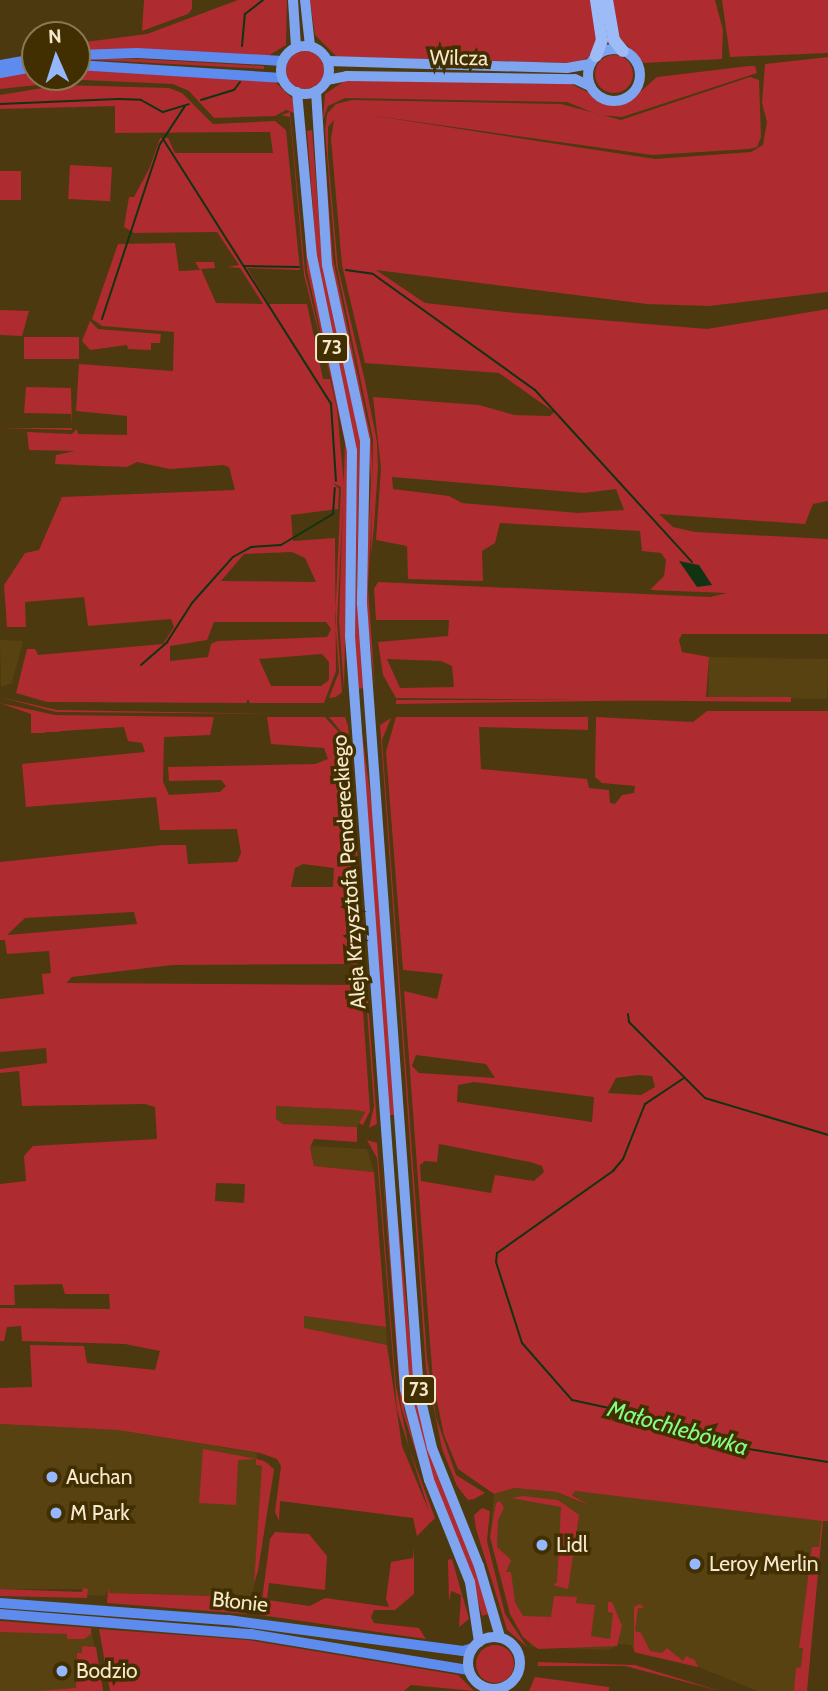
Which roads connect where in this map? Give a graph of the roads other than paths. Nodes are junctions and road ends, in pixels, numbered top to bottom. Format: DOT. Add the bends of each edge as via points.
graph roads {
  1 [pos="293,0"];
  2 [pos="305,0"];
  3 [pos="596,0"];
  4 [pos="607,0"];
  5 [pos="310,46"];
  6 [pos="296,47"];
  7 [pos="623,51"];
  8 [pos="91,54"];
  9 [pos="593,60"];
  10 [pos="21,61"];
  11 [pos="283,61"];
  12 [pos="328,61"];
  13 [pos="0,65"];
  14 [pos="91,66"];
  15 [pos="21,69"];
  16 [pos="0,73"];
  17 [pos="282,78"];
  18 [pos="327,80"];
  19 [pos="590,86"];
  20 [pos="316,91"];
  21 [pos="297,92"];
  22 [pos="0,1603"];
  23 [pos="0,1614"];
  24 [pos="500,1637"];
  25 [pos="476,1645"];
  26 [pos="470,1670"];
  27 [pos="509,1688"];
  28 [pos="489,1690"];
  1 -- 6 [label="main road"];
  2 -- 5 [label="main road"];
  3 -- 9 [label="highway" via="602,40"];
  4 -- 7 [label="highway" via="614,40"];
  5 -- 6 [label="main road"];
  5 -- 12 [label="main road"];
  6 -- 11 [label="main road"];
  7 -- 9 [label="main road" via="613,49"];
  7 -- 19 [label="main road" via="639,72 631,93 611,100"];
  8 -- 11 [label="main road"];
  9 -- 12 [label="main road, Wilcza" via="567,68"];
  9 -- 19 [label="main road"];
  10 -- 13 [label="main road"];
  11 -- 17 [label="main road"];
  12 -- 18 [label="main road"];
  14 -- 17 [label="main road"];
  15 -- 16 [label="main road"];
  17 -- 21 [label="main road"];
  18 -- 19 [label="main road, Wilcza" via="347,76 575,79"];
  18 -- 20 [label="main road"];
  20 -- 21 [label="main road"];
  20 -- 24 [label="main road, Aleja Krzysztofa Pendereckiego / 73" via="326,257 365,441 363,617 419,1392 432,1448 479,1566"];
  21 -- 25 [label="main road, Aleja Krzysztofa Pendereckiego / 73" via="312,256 352,451 350,636 405,1389 429,1480 470,1582"];
  22 -- 25 [label="main road, Błonie" via="220,1619 463,1651"];
  23 -- 26 [label="main road, Błonie" via="251,1634"];
  24 -- 25 [label="main road"];
  24 -- 27 [label="main road, 73" via="520,1657 520,1672"];
  25 -- 26 [label="main road, 73"];
  26 -- 28 [label="main road, 73"];
  27 -- 28 [label="main road, 73"];
}
